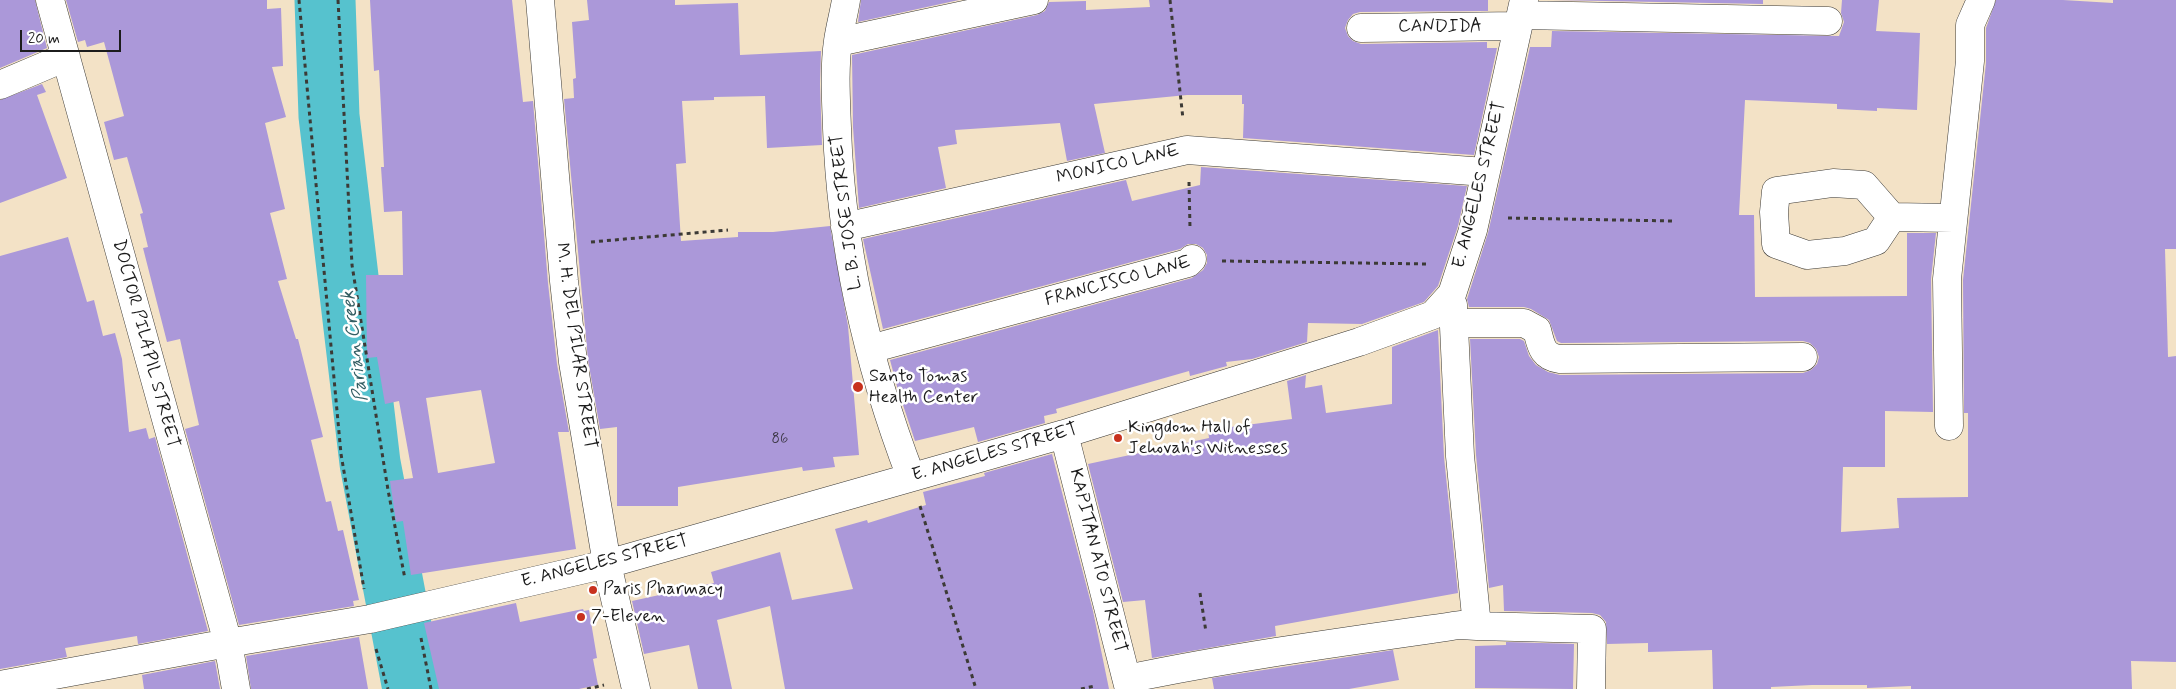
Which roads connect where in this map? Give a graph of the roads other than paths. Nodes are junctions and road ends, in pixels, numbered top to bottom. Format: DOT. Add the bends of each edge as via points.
graph roads {
  1 [pos="50,0"];
  2 [pos="540,0"];
  3 [pos="846,0"];
  4 [pos="1034,0"];
  5 [pos="1980,0"];
  6 [pos="1521,13"];
  7 [pos="1828,21"];
  8 [pos="1361,28"];
  9 [pos="838,42"];
  10 [pos="66,58"];
  11 [pos="0,85"];
  12 [pos="1485,172"];
  13 [pos="1892,217"];
  14 [pos="1953,218"];
  15 [pos="845,226"];
  16 [pos="1192,259"];
  17 [pos="1452,294"];
  18 [pos="1454,323"];
  19 [pos="870,349"];
  20 [pos="1803,357"];
  21 [pos="1948,426"];
  22 [pos="1064,434"];
  23 [pos="911,477"];
  24 [pos="607,564"];
  25 [pos="1477,626"];
  26 [pos="228,643"];
  27 [pos="1128,684"];
  28 [pos="0,685"];
  29 [pos="236,689"];
  30 [pos="636,689"];
  31 [pos="1591,689"];
  1 -- 10 [label="street, DOCTOR PILAPIL STREET"];
  2 -- 24 [label="street, M. H. DEL PILAR STREET" via="573,362"];
  3 -- 9 [label="street, L. B. JOSE STREET"];
  4 -- 9 [label="street"];
  5 -- 14 [label="street" via="1970,25 1970,61"];
  6 -- 7 [label="street, CANDIDA"];
  6 -- 8 [label="street, CANDIDA"];
  6 -- 12 [label="street, E. ANGELES STREET"];
  9 -- 15 [label="street, L. B. JOSE STREET" via="837,148"];
  10 -- 11 [label="street"];
  10 -- 26 [label="street, DOCTOR PILAPIL STREET"];
  12 -- 15 [label="street, MONICO LANE" via="1188,150"];
  12 -- 17 [label="street, E. ANGELES STREET"];
  13 -- 14 [label="street"];
  14 -- 21 [label="street" via="1947,279"];
  15 -- 19 [label="street, L. B. JOSE STREET" via="855,289"];
  16 -- 19 [label="street, FRANCISCO LANE" via="1188,263"];
  17 -- 18 [label="street"];
  17 -- 22 [label="street, E. ANGELES STREET" via="1432,315 1405,326"];
  18 -- 20 [label="street" via="1531,325 1537,330 1544,352 1550,358 1560,359"];
  18 -- 25 [label="street" via="1460,456"];
  19 -- 23 [label="street, L. B. JOSE STREET"];
  22 -- 23 [label="street, E. ANGELES STREET"];
  22 -- 27 [label="street, KAPITAN ATO STREET"];
  23 -- 24 [label="street, E. ANGELES STREET"];
  24 -- 26 [label="street, E. ANGELES STREET" via="373,618"];
  24 -- 30 [label="street, M. H. DEL PILAR STREET"];
  25 -- 27 [label="street" via="1450,627 1210,662"];
  25 -- 31 [label="street" via="1592,629"];
  26 -- 28 [label="street, E. ANGELES STREET"];
  26 -- 29 [label="street, DOCTOR PILAPIL STREET"];
}
